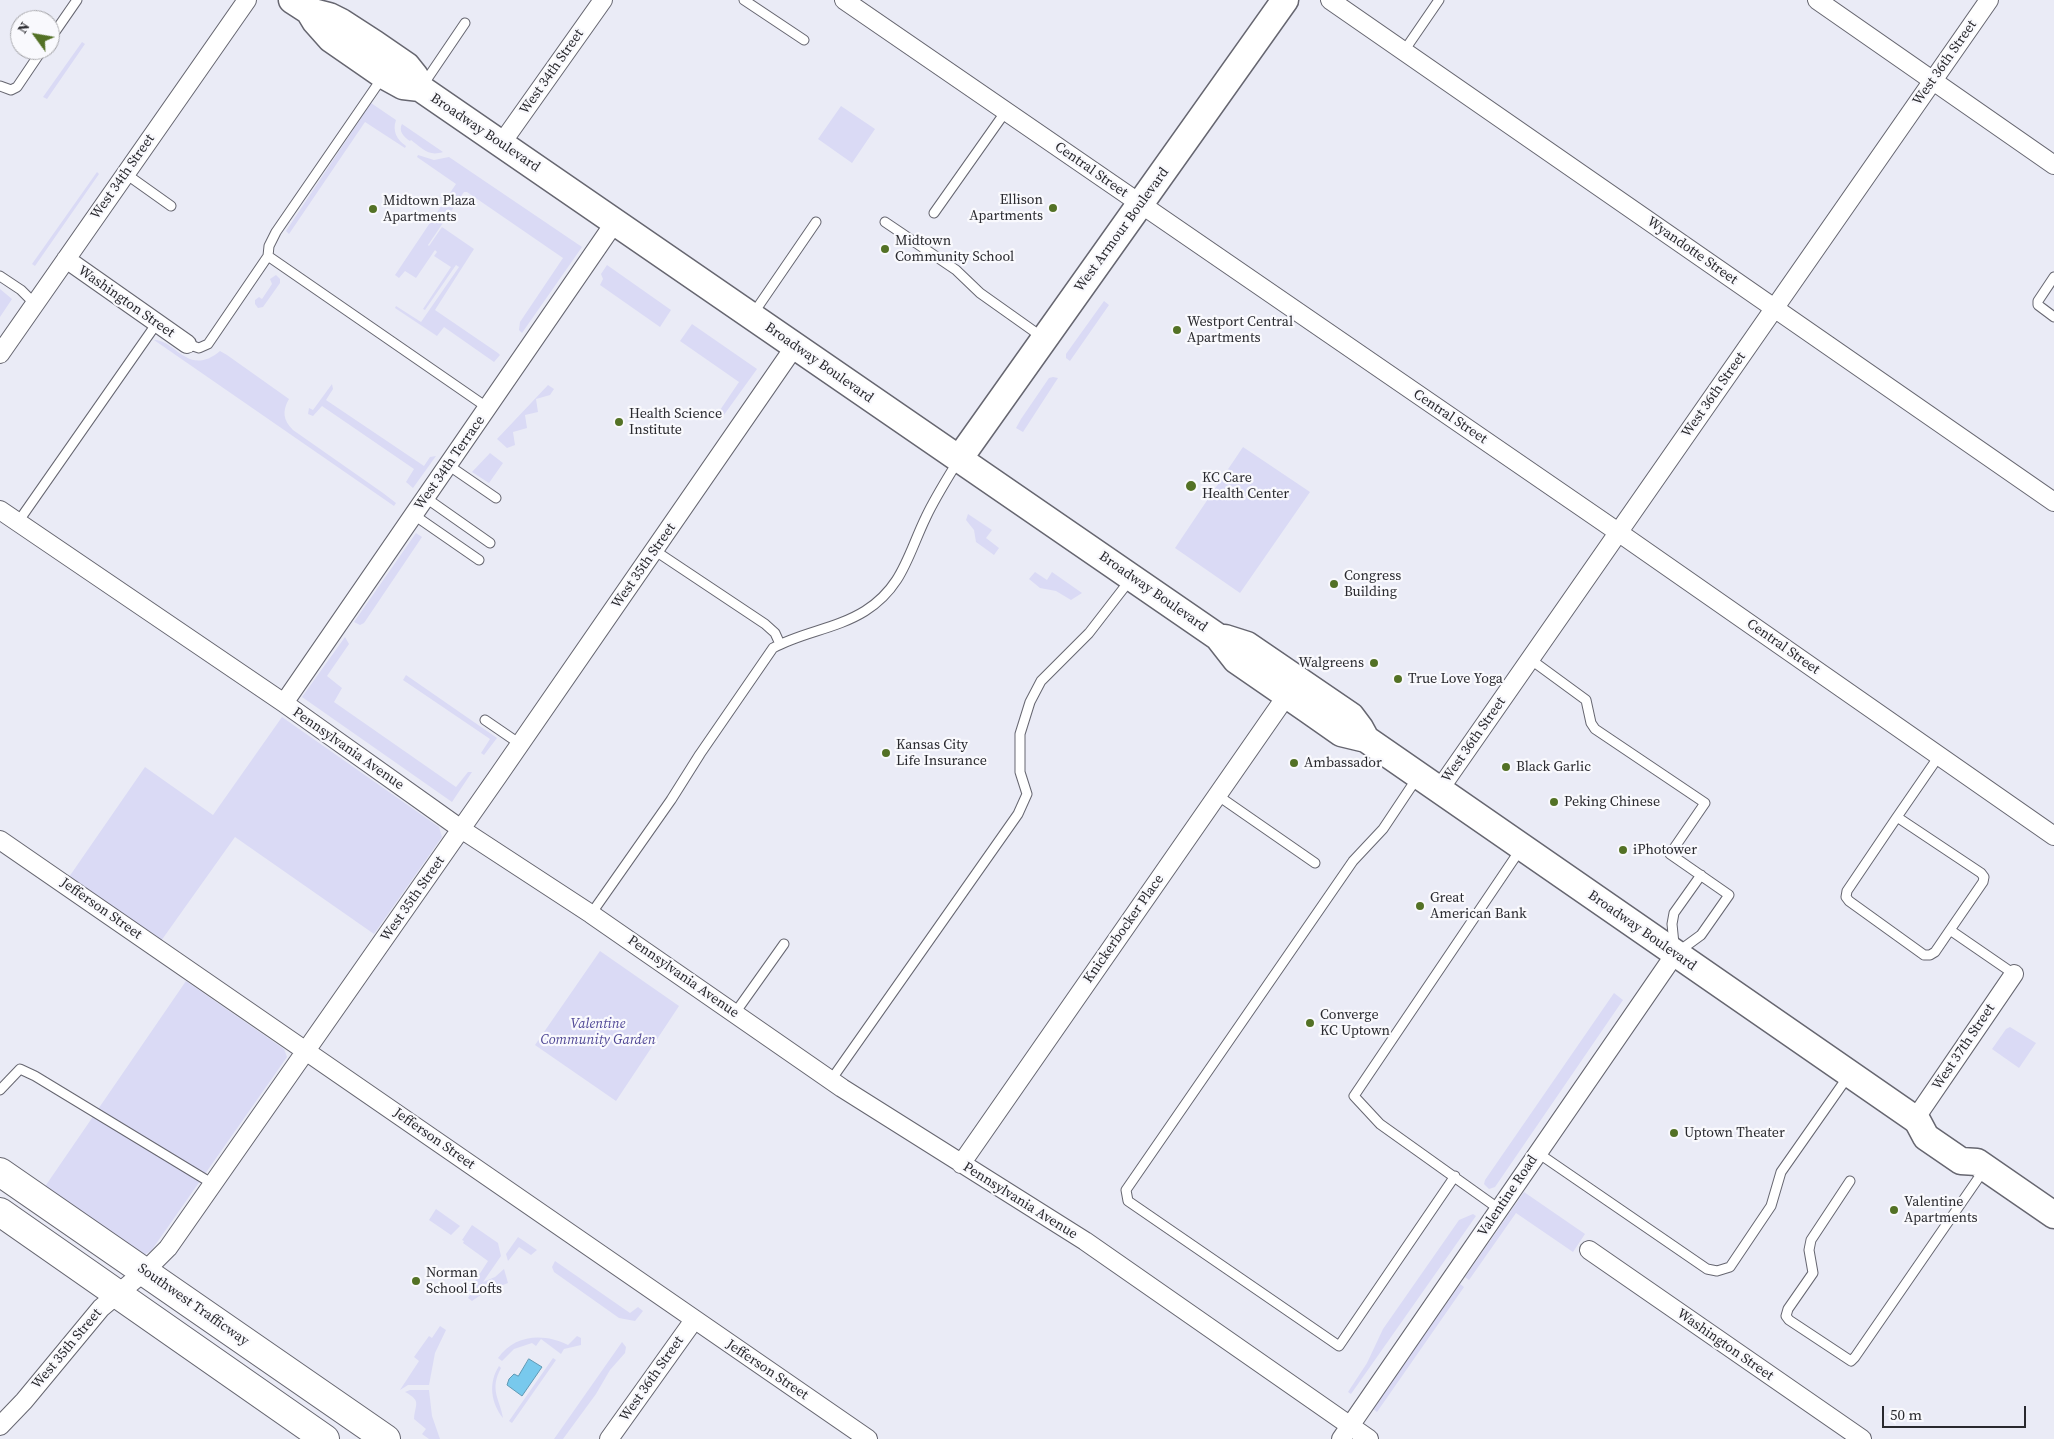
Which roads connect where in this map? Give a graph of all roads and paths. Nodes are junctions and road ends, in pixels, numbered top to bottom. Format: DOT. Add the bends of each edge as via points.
graph roads {
  1 [pos="77,0"];
  2 [pos="247,0"];
  3 [pos="603,0"];
  4 [pos="744,0"];
  5 [pos="844,0"];
  6 [pos="1285,0"];
  7 [pos="1330,0"];
  8 [pos="1439,0"];
  9 [pos="1817,0"];
  10 [pos="1988,0"];
  11 [pos="301,6"];
  12 [pos="465,23"];
  13 [pos="60,25"];
  14 [pos="804,40"];
  15 [pos="1404,51"];
  16 [pos="35,60"];
  17 [pos="383,75"];
  18 [pos="1933,81"];
  19 [pos="0,86"];
  20 [pos="420,88"];
  21 [pos="1006,111"];
  22 [pos="502,144"];
  23 [pos="2054,165"];
  24 [pos="126,174"];
  25 [pos="1140,205"];
  26 [pos="171,206"];
  27 [pos="934,213"];
  28 [pos="615,222"];
  29 [pos="816,222"];
  30 [pos="885,222"];
  31 [pos="268,256"];
  32 [pos="66,259"];
  33 [pos="0,276"];
  34 [pos="2054,277"];
  35 [pos="35,304"];
  36 [pos="1774,308"];
  37 [pos="752,316"];
  38 [pos="2054,317"];
  39 [pos="157,323"];
  40 [pos="1045,338"];
  41 [pos="187,344"];
  42 [pos="795,346"];
  43 [pos="0,354"];
  44 [pos="488,408"];
  45 [pos="959,459"];
  46 [pos="448,465"];
  47 [pos="426,498"];
  48 [pos="496,498"];
  49 [pos="2054,502"];
  50 [pos="0,510"];
  51 [pos="414,515"];
  52 [pos="18,522"];
  53 [pos="1618,532"];
  54 [pos="490,543"];
  55 [pos="654,550"];
  56 [pos="479,560"];
  57 [pos="1132,578"];
  58 [pos="1218,637"];
  59 [pos="780,644"];
  60 [pos="1530,659"];
  61 [pos="1287,695"];
  62 [pos="284,703"];
  63 [pos="485,720"];
  64 [pos="1366,739"];
  65 [pos="520,744"];
  66 [pos="1939,756"];
  67 [pos="1429,783"];
  68 [pos="1217,795"];
  69 [pos="1897,817"];
  70 [pos="461,829"];
  71 [pos="2054,836"];
  72 [pos="0,840"];
  73 [pos="1522,847"];
  74 [pos="1315,863"];
  75 [pos="1701,875"];
  76 [pos="591,914"];
  77 [pos="1950,930"];
  78 [pos="784,944"];
  79 [pos="1675,954"];
  80 [pos="2014,974"];
  81 [pos="735,1013"];
  82 [pos="306,1051"];
  83 [pos="1849,1074"];
  84 [pos="831,1080"];
  85 [pos="0,1090"];
  86 [pos="1916,1121"];
  87 [pos="1538,1153"];
  88 [pos="961,1164"];
  89 [pos="1981,1165"];
  90 [pos="0,1172"];
  91 [pos="1455,1176"];
  92 [pos="1850,1181"];
  93 [pos="213,1184"];
  94 [pos="1499,1209"];
  95 [pos="0,1212"];
  96 [pos="2054,1215"];
  97 [pos="1589,1250"];
  98 [pos="145,1271"];
  99 [pos="118,1295"];
  100 [pos="694,1320"];
  101 [pos="0,1426"];
  102 [pos="1346,1433"];
  103 [pos="325,1439"];
  104 [pos="386,1439"];
  105 [pos="610,1439"];
  106 [pos="868,1439"];
  107 [pos="1369,1439"];
  108 [pos="1862,1439"];
  1 -- 13 [label="lane"];
  2 -- 24 [label="street, West 34th Street"];
  3 -- 22 [label="street, West 34th Street"];
  4 -- 14 [label="lane"];
  5 -- 21 [label="street, Central Street"];
  6 -- 25 [label="main road, West Armour Boulevard"];
  7 -- 15 [label="street, Wyandotte Street"];
  8 -- 15 [label="lane"];
  9 -- 18 [label="street"];
  10 -- 18 [label="street, West 36th Street"];
  11 -- 17 [label="main road, Broadway Boulevard" via="331,39"];
  11 -- 20 [label="main road, Broadway Boulevard" via="341,22 407,66"];
  12 -- 20 [label="lane"];
  15 -- 36 [label="street, Wyandotte Street"];
  16 -- 19 [label="lane" via="16,86 10,90"];
  17 -- 20 [label="main road, Broadway Boulevard" via="403,86"];
  17 -- 31 [label="lane" via="276,232"];
  18 -- 23 [label="street"];
  18 -- 36 [label="street, West 36th Street"];
  20 -- 22 [label="main road, Broadway Boulevard"];
  21 -- 25 [label="street, Central Street"];
  21 -- 27 [label="lane"];
  22 -- 28 [label="main road, Broadway Boulevard"];
  24 -- 26 [label="lane"];
  24 -- 32 [label="street, West 34th Street"];
  25 -- 40 [label="main road, West Armour Boulevard"];
  25 -- 53 [label="street, Central Street"];
  28 -- 37 [label="main road, Broadway Boulevard"];
  28 -- 44 [label="street, West 34th Terrace"];
  29 -- 37 [label="lane"];
  30 -- 40 [label="lane" via="956,270 980,293"];
  31 -- 41 [label="lane" via="208,344 199,348"];
  31 -- 44 [label="lane"];
  32 -- 35 [label="street, West 34th Street"];
  32 -- 39 [label="street, Washington Street"];
  33 -- 35 [label="lane"];
  34 -- 38 [label="lane" via="2038,305"];
  35 -- 43 [label="street, West 34th Street"];
  36 -- 49 [label="street, Wyandotte Street"];
  36 -- 53 [label="street, West 36th Street"];
  37 -- 42 [label="main road, Broadway Boulevard"];
  39 -- 41 [label="street, Washington Street"];
  39 -- 52 [label="lane"];
  40 -- 45 [label="main road, West Armour Boulevard"];
  42 -- 45 [label="main road, Broadway Boulevard"];
  42 -- 55 [label="street, West 35th Street"];
  44 -- 46 [label="street, West 34th Terrace"];
  45 -- 57 [label="main road, Broadway Boulevard"];
  45 -- 59 [label="lane" via="925,518 896,583 883,598 864,612 826,630"];
  46 -- 47 [label="street, West 34th Terrace"];
  46 -- 48 [label="lane"];
  47 -- 51 [label="street, West 34th Terrace"];
  47 -- 54 [label="lane"];
  50 -- 52 [label="street, Pennsylvania Avenue"];
  51 -- 56 [label="lane"];
  51 -- 62 [label="street, West 34th Terrace"];
  52 -- 62 [label="street, Pennsylvania Avenue"];
  53 -- 60 [label="street, West 36th Street"];
  53 -- 66 [label="street, Central Street"];
  55 -- 59 [label="lane" via="765,624 775,633"];
  55 -- 65 [label="street, West 35th Street"];
  57 -- 58 [label="main road, Broadway Boulevard"];
  57 -- 84 [label="lane" via="1089,633 1041,681 1020,734 1020,772 1027,794 1018,814"];
  58 -- 61 [label="main road, Broadway Boulevard" via="1236,660"];
  58 -- 64 [label="main road, Broadway Boulevard" via="1247,645 1351,716"];
  59 -- 76 [label="lane" via="762,662"];
  60 -- 67 [label="street, West 36th Street"];
  60 -- 75 [label="lane" via="1586,700 1595,729 1705,803 1670,854"];
  61 -- 64 [label="main road, Broadway Boulevard" via="1341,733"];
  61 -- 68 [label="street, Knickerbocker Place"];
  62 -- 70 [label="street, Pennsylvania Avenue"];
  63 -- 65 [label="lane"];
  64 -- 67 [label="main road, Broadway Boulevard"];
  65 -- 70 [label="street, West 35th Street"];
  66 -- 69 [label="lane"];
  66 -- 71 [label="street, Central Street"];
  67 -- 73 [label="main road, Broadway Boulevard"];
  67 -- 91 [label="lane" via="1353,861 1126,1190 1128,1201 1339,1346"];
  68 -- 74 [label="lane"];
  68 -- 88 [label="street, Knickerbocker Place"];
  69 -- 77 [label="lane" via="1984,877"];
  69 -- 77 [label="lane" via="1846,897 1930,956"];
  70 -- 76 [label="street, Pennsylvania Avenue"];
  70 -- 82 [label="street, West 35th Street"];
  72 -- 82 [label="street, Jefferson Street"];
  73 -- 79 [label="main road, Broadway Boulevard"];
  73 -- 91 [label="lane" via="1354,1096 1380,1124"];
  75 -- 79 [label="lane" via="1674,913"];
  75 -- 79 [label="lane" via="1729,895 1701,936"];
  76 -- 81 [label="street, Pennsylvania Avenue"];
  77 -- 80 [label="lane"];
  78 -- 81 [label="lane"];
  79 -- 83 [label="main road, Broadway Boulevard"];
  79 -- 87 [label="street, Valentine Road"];
  80 -- 86 [label="street, West 37th Street"];
  81 -- 84 [label="street, Pennsylvania Avenue"];
  82 -- 93 [label="street, West 35th Street"];
  82 -- 100 [label="street, Jefferson Street"];
  83 -- 86 [label="main road, Broadway Boulevard"];
  83 -- 87 [label="lane" via="1780,1172 1765,1218 1730,1267 1722,1271 1707,1269"];
  84 -- 88 [label="street, Pennsylvania Avenue"];
  85 -- 93 [label="lane" via="20,1070 28,1073"];
  86 -- 89 [label="main road, Broadway Boulevard" via="1926,1137 1961,1161"];
  87 -- 94 [label="street, Valentine Road"];
  88 -- 102 [label="street, Pennsylvania Avenue" via="1085,1241"];
  89 -- 92 [label="lane" via="1888,1311 1851,1361 1786,1316 1812,1273 1811,1240"];
  89 -- 96 [label="main road, Broadway Boulevard"];
  90 -- 98 [label="main road, Southwest Trafficway"];
  91 -- 94 [label="lane"];
  93 -- 98 [label="street, West 35th Street" via="168,1248"];
  94 -- 102 [label="street, Valentine Road"];
  95 -- 99 [label="main road"];
  97 -- 108 [label="street, Washington Street"];
  98 -- 99 [label="street, West 35th Street"];
  98 -- 104 [label="main road, Southwest Trafficway"];
  99 -- 101 [label="street, West 35th Street" via="101,1308"];
  99 -- 103 [label="main road"];
  100 -- 105 [label="street, West 36th Street"];
  100 -- 106 [label="street, Jefferson Street"];
  102 -- 107 [label="street, Pennsylvania Avenue"];
}
